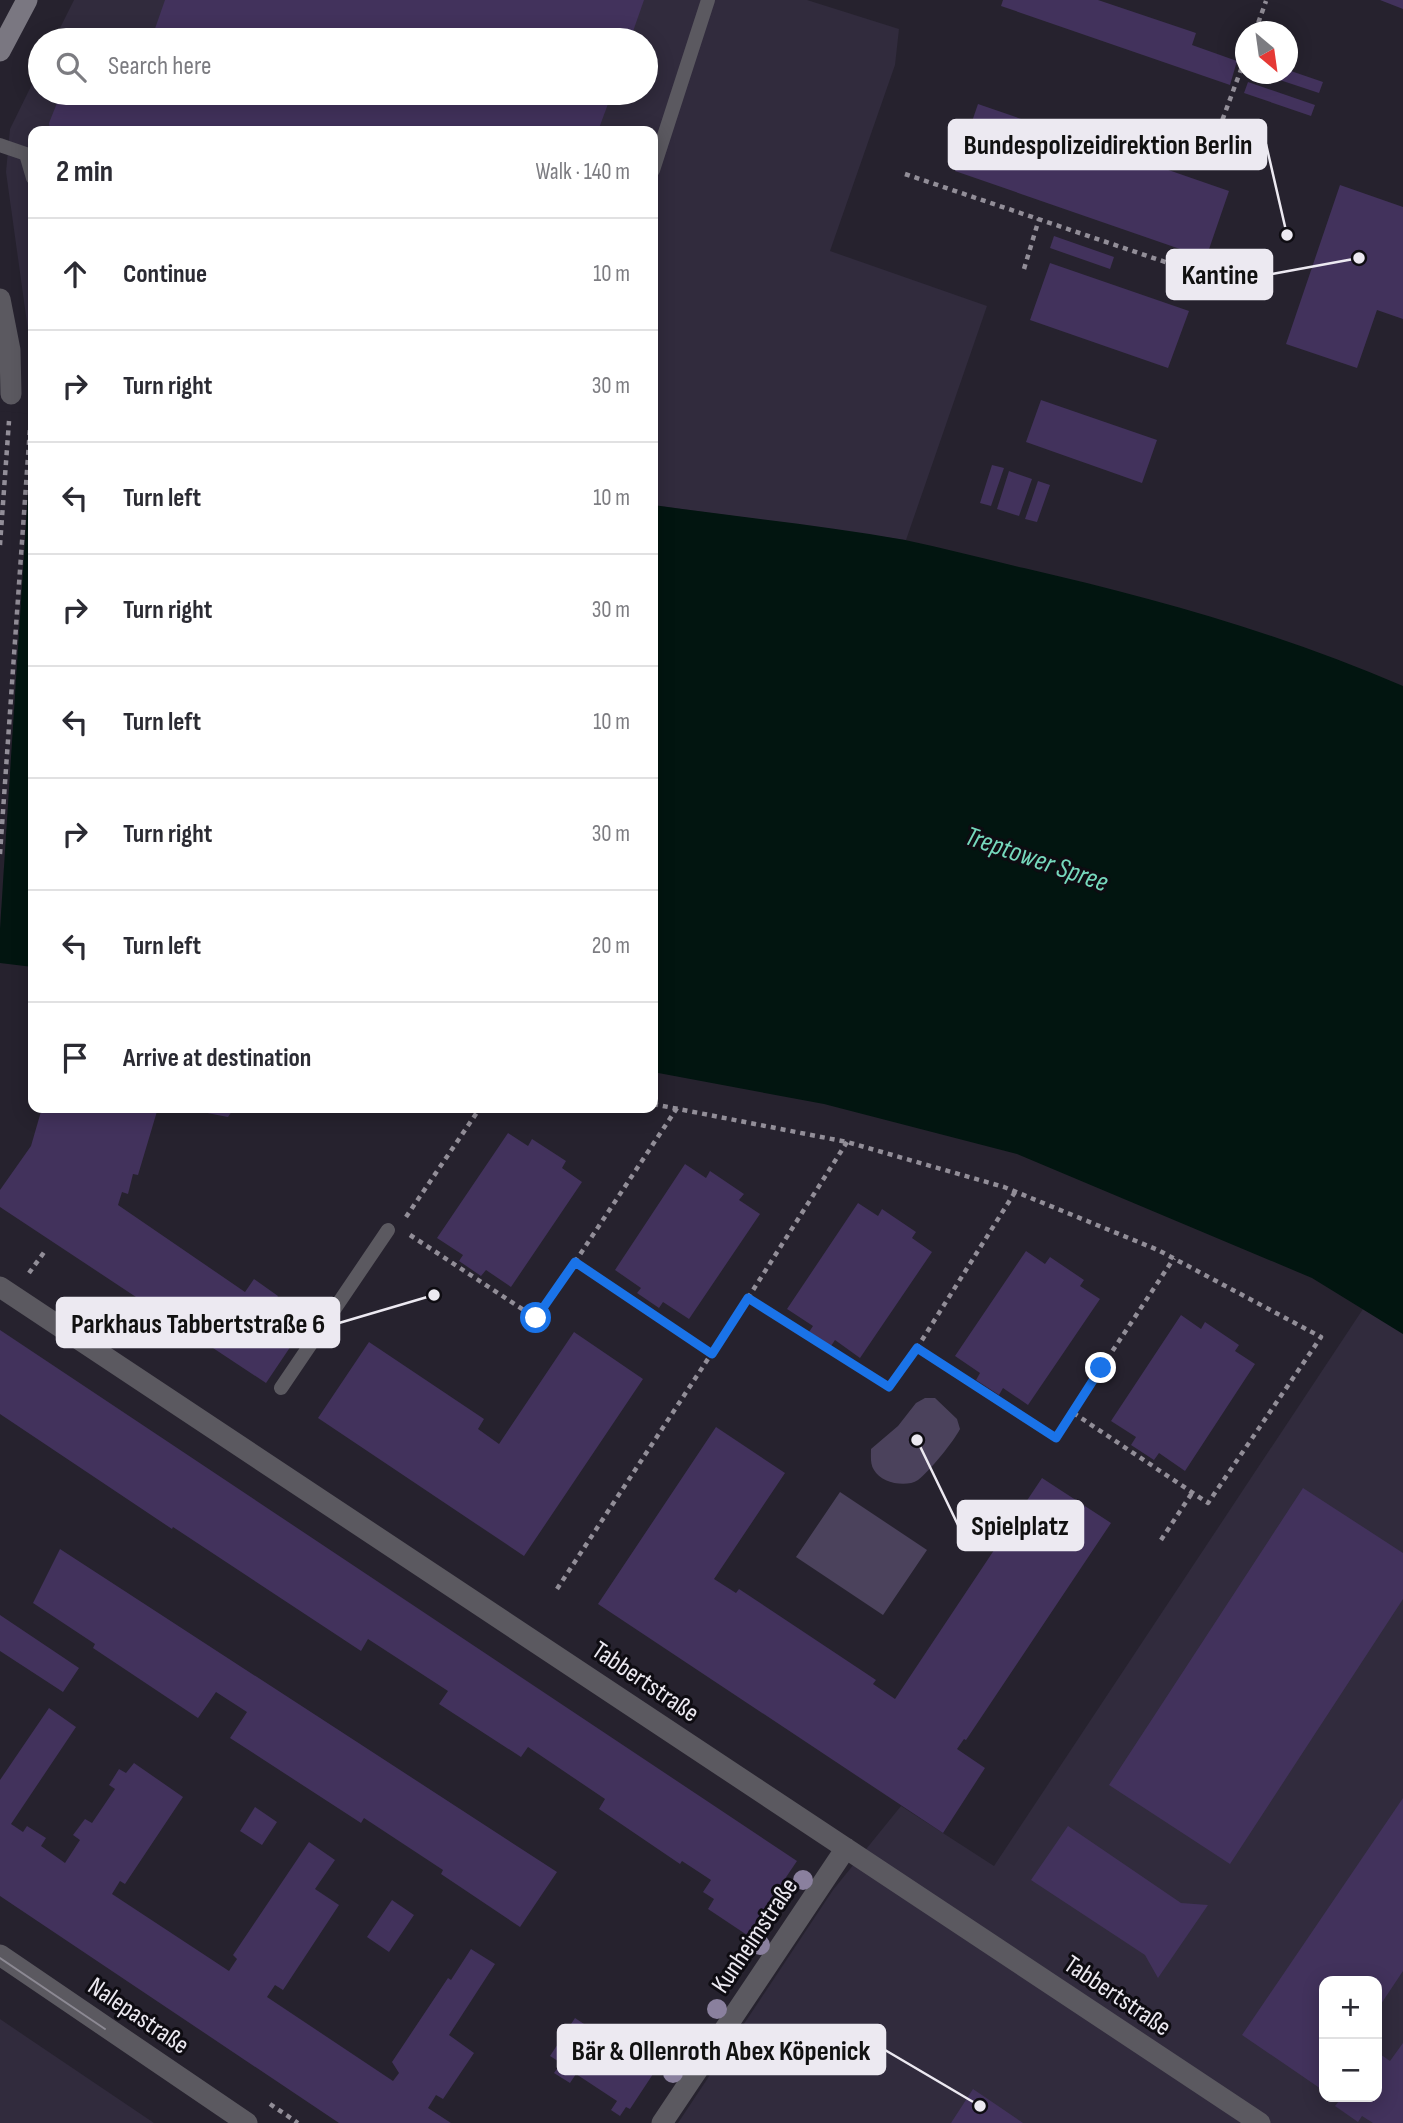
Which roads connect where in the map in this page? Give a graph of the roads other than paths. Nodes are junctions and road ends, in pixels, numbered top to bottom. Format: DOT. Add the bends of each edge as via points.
graph roads {
  1 [pos="27,0"];
  2 [pos="708,0"];
  3 [pos="0,51"];
  4 [pos="0,145"];
  5 [pos="658,155"];
  6 [pos="28,162"];
  7 [pos="0,299"];
  8 [pos="10,394"];
  9 [pos="392,1228"];
  10 [pos="0,1287"];
  11 [pos="281,1388"];
  12 [pos="846,1848"];
  13 [pos="0,1955"];
  14 [pos="247,2123"];
  15 [pos="662,2123"];
  16 [pos="1260,2123"];
  1 -- 3 [label="main road"];
  2 -- 5 [label="lane"];
  4 -- 6 [label="lane" via="26,155"];
  7 -- 8 [label="street" via="10,350"];
  9 -- 11 [label="lane"];
  10 -- 12 [label="street, Tabbertstraße"];
  12 -- 15 [label="street, Kunheimstraße"];
  12 -- 16 [label="street, Tabbertstraße"];
  13 -- 14 [label="street, Nalepastraße"];
}
